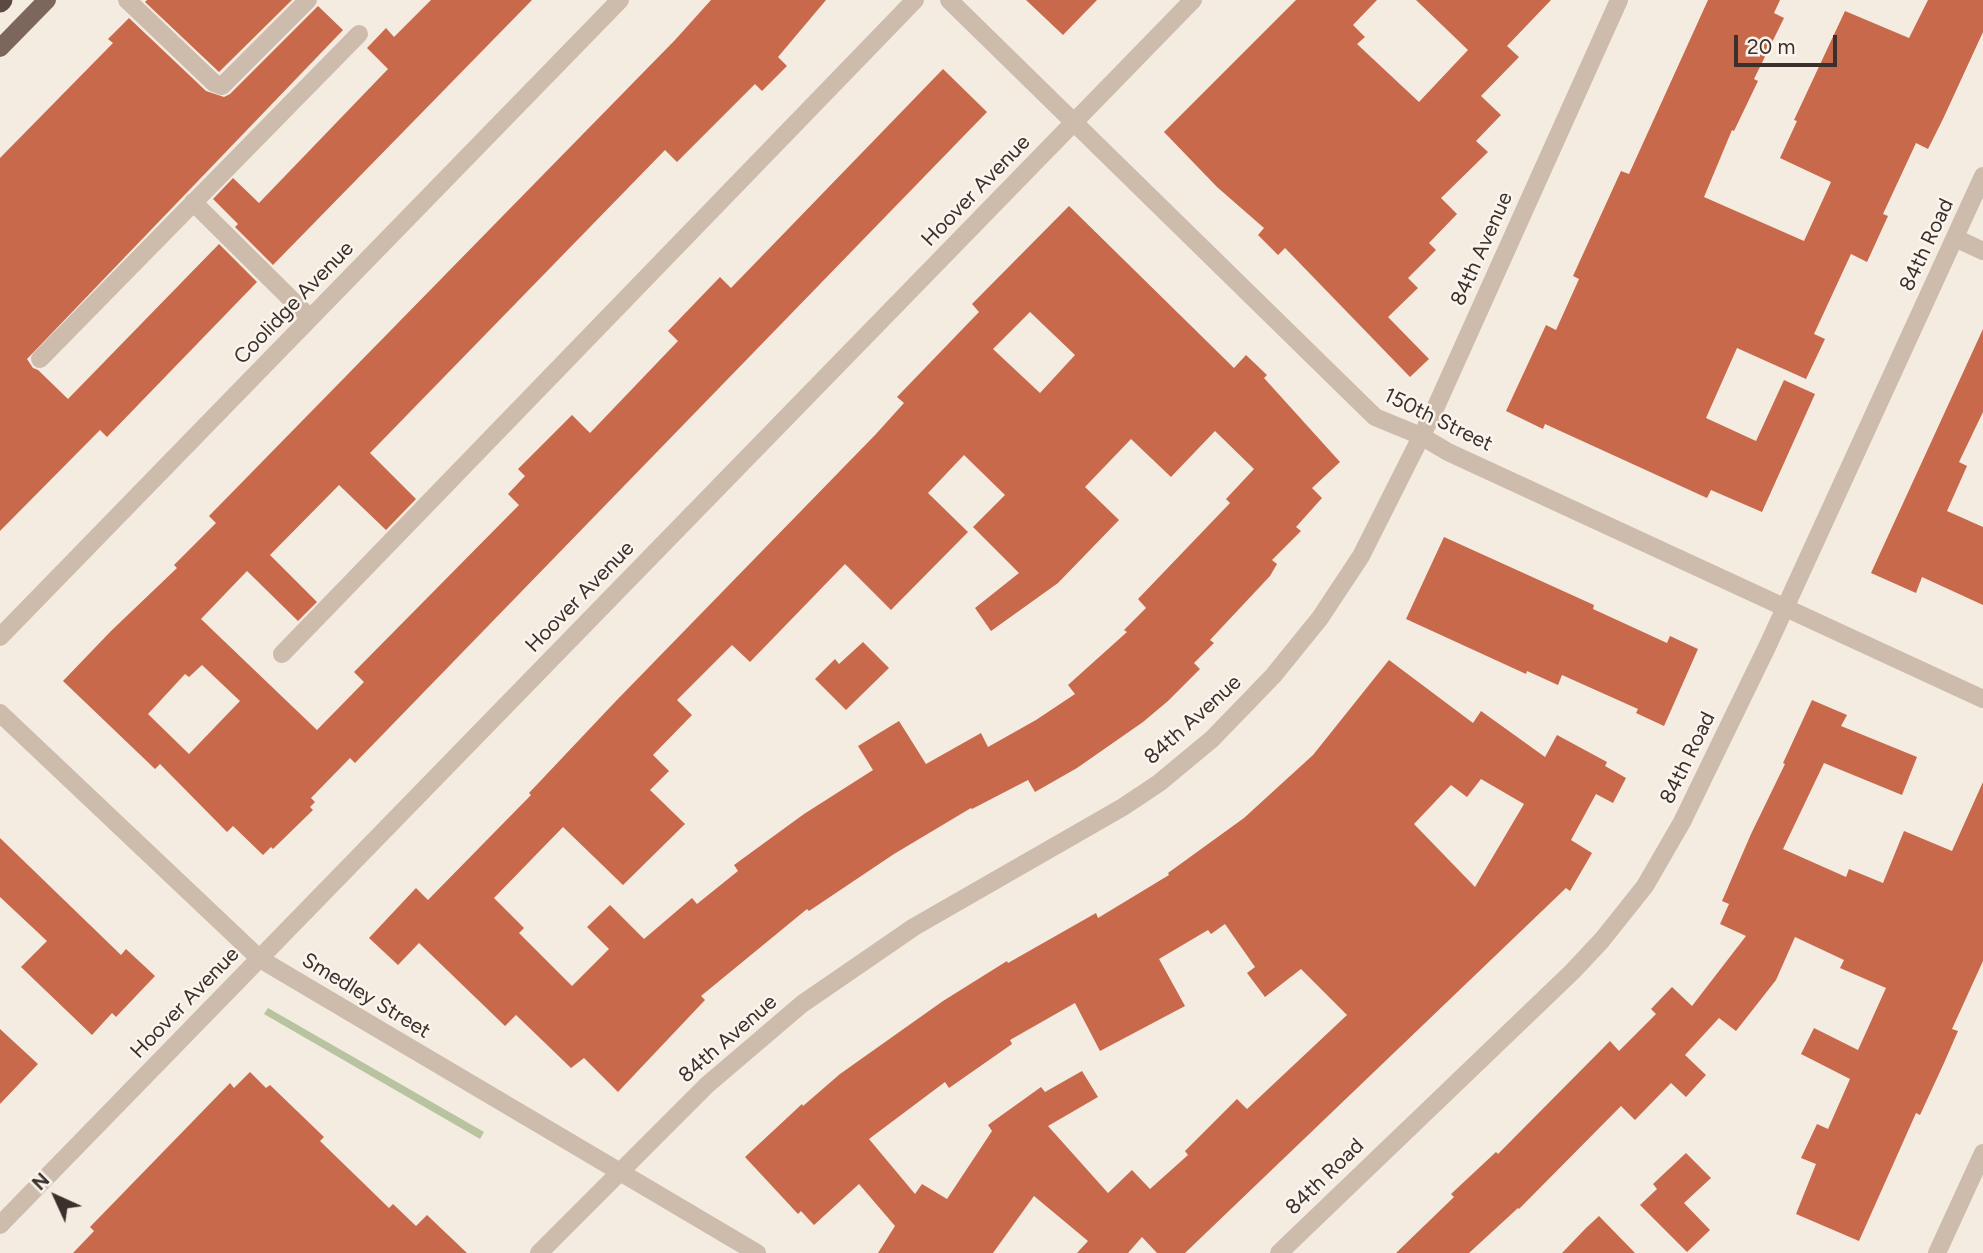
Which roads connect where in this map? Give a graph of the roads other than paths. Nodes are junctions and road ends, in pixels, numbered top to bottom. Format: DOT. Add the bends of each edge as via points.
graph roads {
  1 [pos="47,0"];
  2 [pos="127,0"];
  3 [pos="309,0"];
  4 [pos="620,0"];
  5 [pos="915,0"];
  6 [pos="949,0"];
  7 [pos="1193,0"];
  8 [pos="1619,0"];
  9 [pos="359,34"];
  10 [pos="0,48"];
  11 [pos="1075,122"];
  12 [pos="1983,176"];
  13 [pos="193,202"];
  14 [pos="1955,238"];
  15 [pos="1983,251"];
  16 [pos="310,318"];
  17 [pos="40,359"];
  18 [pos="1421,436"];
  19 [pos="1785,608"];
  20 [pos="0,637"];
  21 [pos="282,654"];
  22 [pos="1983,699"];
  23 [pos="0,713"];
  24 [pos="260,959"];
  25 [pos="1983,1153"];
  26 [pos="619,1172"];
  27 [pos="1976,1187"];
  28 [pos="0,1225"];
  29 [pos="539,1253"];
  30 [pos="757,1253"];
  31 [pos="1279,1253"];
  32 [pos="1937,1253"];
  1 -- 10 [label="main road"];
  2 -- 3 [label="street" via="222,86"];
  4 -- 16 [label="street, Coolidge Avenue"];
  5 -- 21 [label="street"];
  6 -- 11 [label="street, 150th Street"];
  7 -- 11 [label="street, Hoover Avenue"];
  8 -- 18 [label="street, 84th Avenue"];
  9 -- 13 [label="street"];
  11 -- 18 [label="street, 150th Street" via="1367,412"];
  11 -- 24 [label="street, Hoover Avenue"];
  12 -- 14 [label="street, 84th Road"];
  13 -- 16 [label="street"];
  13 -- 17 [label="street"];
  14 -- 15 [label="street"];
  14 -- 19 [label="street, 84th Road"];
  16 -- 20 [label="street, Coolidge Avenue"];
  18 -- 19 [label="street, 150th Street"];
  18 -- 26 [label="street, 84th Avenue" via="1336,596 1273,676 1212,739 1123,807 914,927 802,1004 708,1085"];
  19 -- 22 [label="street, 150th Street"];
  19 -- 31 [label="street, 84th Road" via="1664,856 1625,913 1573,971"];
  23 -- 24 [label="street, Smedley Street"];
  24 -- 26 [label="street, Smedley Street"];
  24 -- 28 [label="street, Hoover Avenue"];
  25 -- 27 [label="street"];
  26 -- 29 [label="street, 84th Avenue"];
  26 -- 30 [label="street, Smedley Street"];
  27 -- 32 [label="street"];
}
